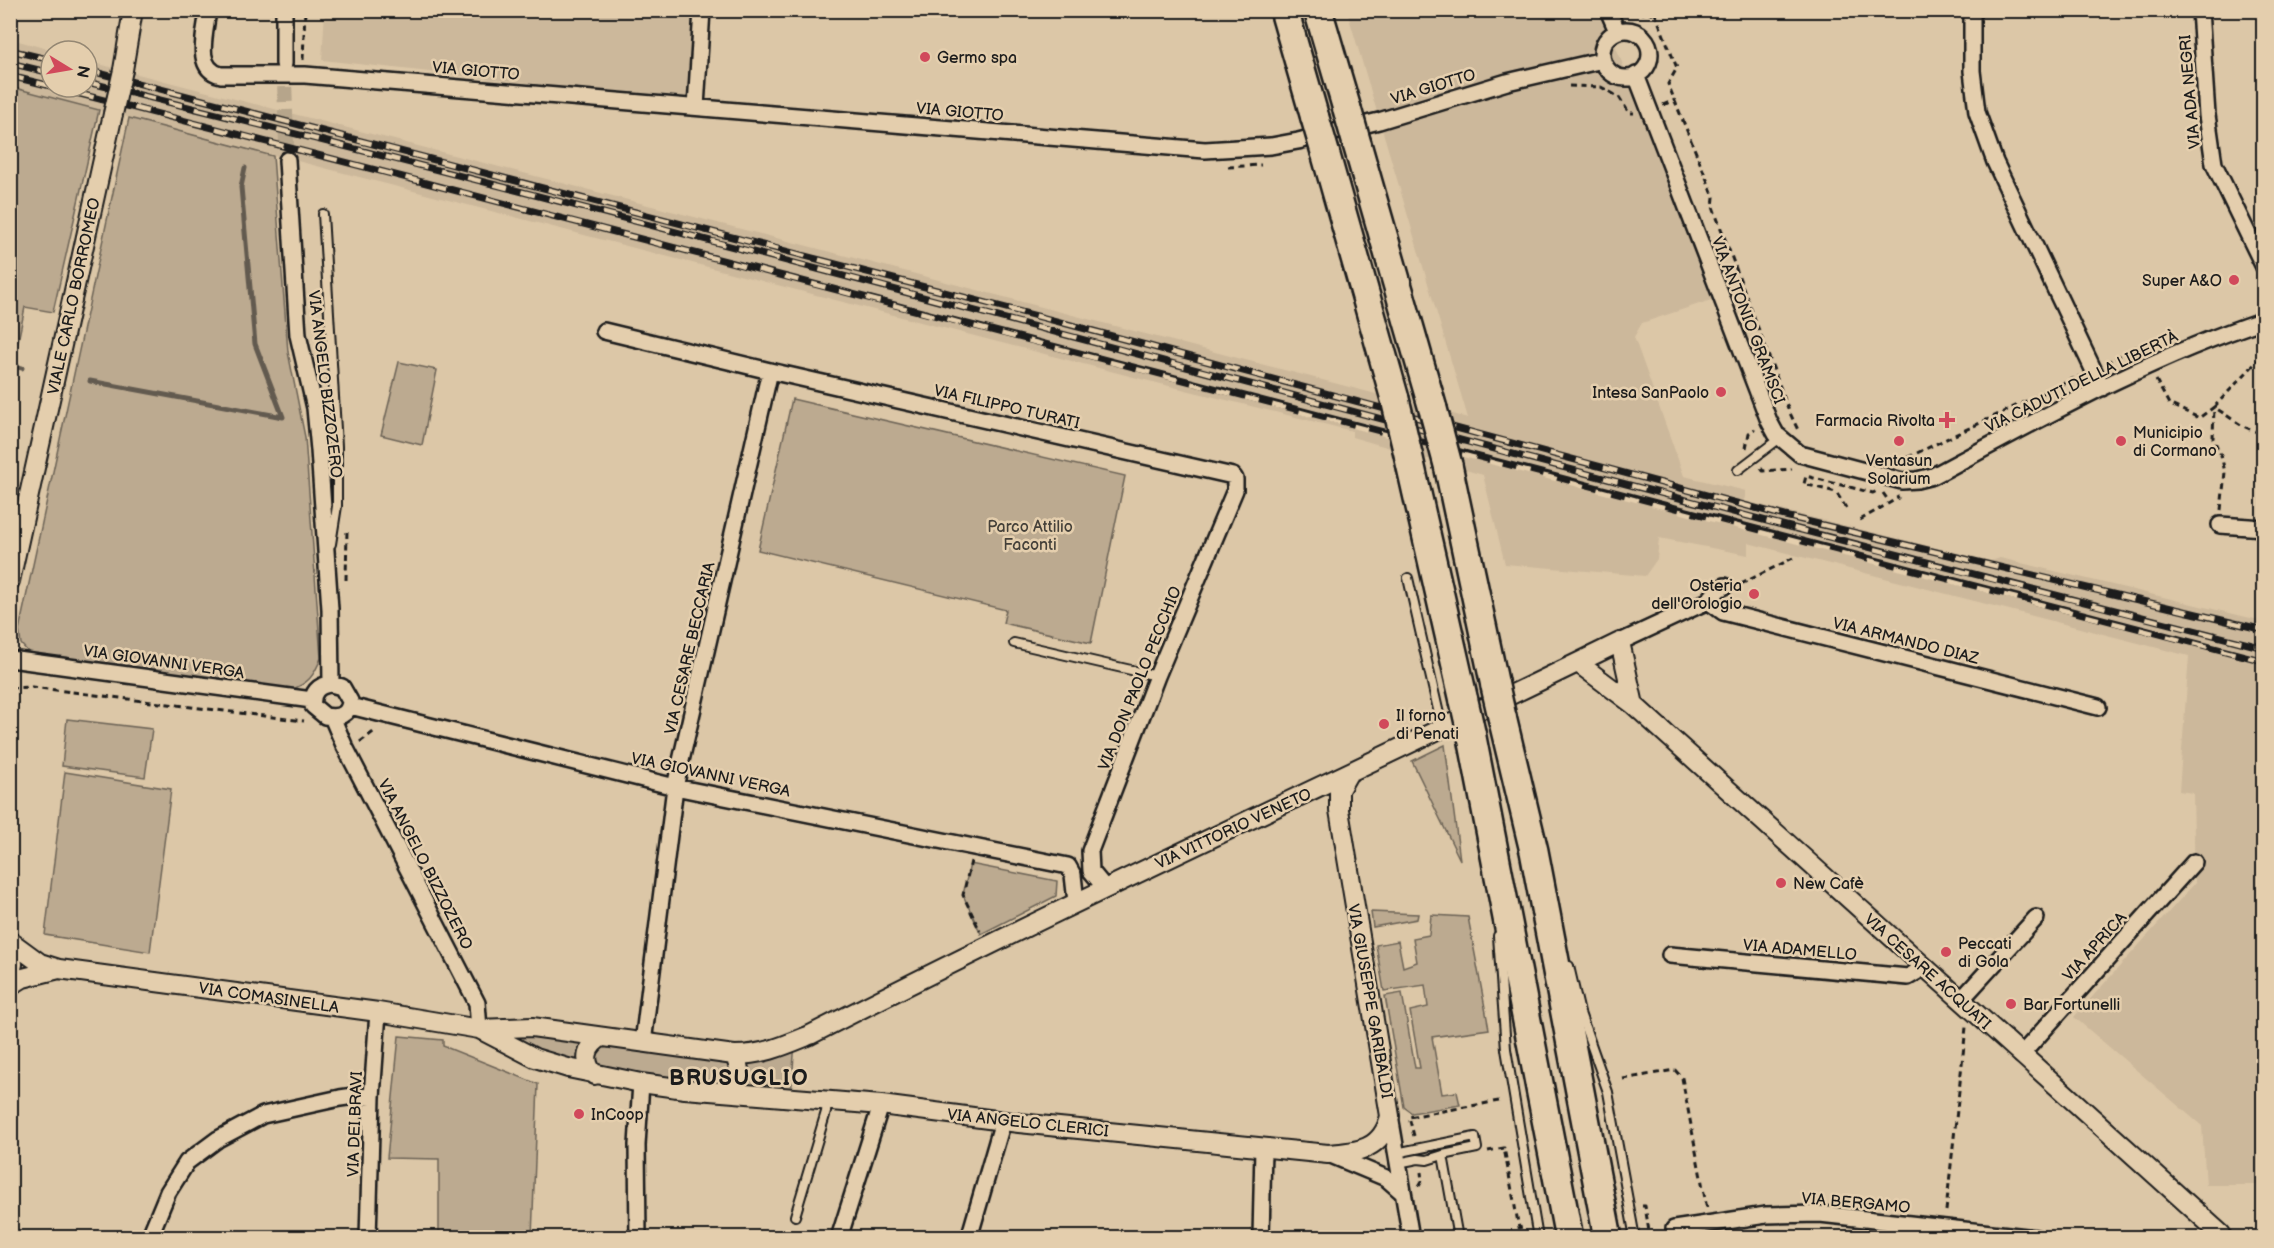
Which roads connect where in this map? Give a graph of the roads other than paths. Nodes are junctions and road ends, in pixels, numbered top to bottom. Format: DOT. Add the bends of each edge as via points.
graph roads {
  1 [pos="133,10"];
  2 [pos="208,10"];
  3 [pos="284,10"];
  4 [pos="702,10"];
  5 [pos="1284,10"];
  6 [pos="1318,10"];
  7 [pos="1608,10"];
  8 [pos="1972,10"];
  9 [pos="2200,10"];
  10 [pos="1617,31"];
  11 [pos="1603,60"];
  12 [pos="284,64"];
  13 [pos="1636,75"];
  14 [pos="696,107"];
  15 [pos="287,160"];
  16 [pos="323,214"];
  17 [pos="2264,267"];
  18 [pos="2264,320"];
  19 [pos="604,331"];
  20 [pos="770,371"];
  21 [pos="2102,388"];
  22 [pos="1780,438"];
  23 [pos="1738,470"];
  24 [pos="1235,479"];
  25 [pos="1917,480"];
  26 [pos="2220,525"];
  27 [pos="2264,528"];
  28 [pos="328,565"];
  29 [pos="1408,578"];
  30 [pos="10,581"];
  31 [pos="1725,586"];
  32 [pos="1708,601"];
  33 [pos="1620,642"];
  34 [pos="1014,643"];
  35 [pos="10,659"];
  36 [pos="1578,663"];
  37 [pos="1157,675"];
  38 [pos="331,684"];
  39 [pos="312,700"];
  40 [pos="1634,705"];
  41 [pos="350,706"];
  42 [pos="2098,707"];
  43 [pos="332,717"];
  44 [pos="1442,728"];
  45 [pos="1348,774"];
  46 [pos="675,787"];
  47 [pos="1302,796"];
  48 [pos="1339,810"];
  49 [pos="1090,850"];
  50 [pos="1534,852"];
  51 [pos="2194,862"];
  52 [pos="1068,866"];
  53 [pos="1548,884"];
  54 [pos="1503,887"];
  55 [pos="1105,888"];
  56 [pos="1076,902"];
  57 [pos="1499,918"];
  58 [pos="2036,918"];
  59 [pos="1498,928"];
  60 [pos="10,941"];
  61 [pos="10,949"];
  62 [pos="1670,955"];
  63 [pos="1568,959"];
  64 [pos="1924,967"];
  65 [pos="58,969"];
  66 [pos="10,977"];
  67 [pos="10,986"];
  68 [pos="1967,1006"];
  69 [pos="378,1012"];
  70 [pos="479,1029"];
  71 [pos="602,1037"];
  72 [pos="643,1043"];
  73 [pos="734,1055"];
  74 [pos="2021,1055"];
  75 [pos="595,1075"];
  76 [pos="641,1083"];
  77 [pos="727,1092"];
  78 [pos="372,1097"];
  79 [pos="827,1100"];
  80 [pos="881,1105"];
  81 [pos="1390,1116"];
  82 [pos="1003,1120"];
  83 [pos="1263,1147"];
  84 [pos="1328,1154"];
  85 [pos="1443,1155"];
  86 [pos="1397,1158"];
  87 [pos="1402,1192"];
  88 [pos="795,1216"];
  89 [pos="1674,1229"];
  90 [pos="1945,1233"];
  91 [pos="149,1238"];
  92 [pos="368,1238"];
  93 [pos="638,1238"];
  94 [pos="839,1238"];
  95 [pos="969,1238"];
  96 [pos="1261,1238"];
  97 [pos="1411,1238"];
  98 [pos="1458,1238"];
  99 [pos="1538,1238"];
  100 [pos="1569,1238"];
  101 [pos="1608,1238"];
  102 [pos="1635,1238"];
  103 [pos="2036,1238"];
  104 [pos="2222,1238"];
  1 -- 30 [label="street, VIALE CARLO BORROMEO, bridge" via="114,114"];
  2 -- 14 [label="street, VIA GIOTTO" via="203,55 214,73 305,75"];
  3 -- 12 [label="street"];
  4 -- 14 [label="street"];
  5 -- 54 [label="highway, bridge" via="1395,399"];
  6 -- 50 [label="highway, bridge" via="1448,465"];
  7 -- 10 [label="street"];
  8 -- 21 [label="street" via="1977,112 1995,162"];
  9 -- 17 [label="street, VIA ADA NEGRI" via="2214,164"];
  10 -- 11 [label="street" via="1603,46"];
  10 -- 13 [label="street" via="1633,31 1646,41 1650,56"];
  11 -- 13 [label="street" via="1612,74 1628,78"];
  11 -- 14 [label="street, VIA GIOTTO" via="1507,82 1299,141 1205,150"];
  13 -- 22 [label="street, VIA ANTONIO GRAMSCI" via="1769,421"];
  15 -- 28 [label="street, VIA ANGELO BIZZOZERO" via="298,335 315,408"];
  16 -- 28 [label="lane" via="338,446 337,506"];
  18 -- 21 [label="street, VIA CADUTI DELLA LIBERTÀ" via="2223,333"];
  19 -- 20 [label="street, VIA FILIPPO TURATI"];
  20 -- 24 [label="street, VIA FILIPPO TURATI" via="1229,474"];
  20 -- 46 [label="street, VIA CESARE BECCARIA"];
  21 -- 25 [label="street, VIA CADUTI DELLA LIBERTÀ" via="1933,476"];
  22 -- 23 [label="lane"];
  22 -- 25 [label="street, VIA ANTONIO GRAMSCI" via="1800,454 1883,477"];
  24 -- 37 [label="street, VIA DON PAOLO PECCHIO" via="1235,490"];
  26 -- 27 [label="street"];
  28 -- 38 [label="street, VIA ANGELO BIZZOZERO"];
  29 -- 44 [label="lane"];
  31 -- 32 [label="street, VIA VITTORIO VENETO"];
  32 -- 33 [label="street, VIA VITTORIO VENETO"];
  32 -- 42 [label="street, VIA ARMANDO DIAZ" via="1724,612"];
  33 -- 36 [label="street, VIA VITTORIO VENETO"];
  33 -- 40 [label="street"];
  34 -- 37 [label="lane"];
  35 -- 39 [label="street, VIA GIOVANNI VERGA"];
  36 -- 40 [label="street, VIA CESARE ACQUATI"];
  36 -- 44 [label="street, VIA VITTORIO VENETO"];
  37 -- 49 [label="street, VIA DON PAOLO PECCHIO"];
  38 -- 39 [label="street" via="320,687"];
  38 -- 41 [label="street" via="346,691"];
  39 -- 43 [label="street" via="316,710"];
  40 -- 64 [label="street, VIA CESARE ACQUATI"];
  41 -- 43 [label="street" via="344,714"];
  41 -- 46 [label="street, VIA GIOVANNI VERGA"];
  43 -- 70 [label="street, VIA ANGELO BIZZOZERO" via="477,1003"];
  44 -- 45 [label="street, VIA VITTORIO VENETO"];
  45 -- 47 [label="street, VIA VITTORIO VENETO"];
  45 -- 48 [label="street, VIA GIUSEPPE GARIBALDI" via="1339,790"];
  46 -- 52 [label="street, VIA GIOVANNI VERGA"];
  46 -- 72 [label="street, VIA CESARE BECCARIA"];
  47 -- 48 [label="street" via="1332,802"];
  47 -- 55 [label="street, VIA VITTORIO VENETO"];
  48 -- 81 [label="street, VIA GIUSEPPE GARIBALDI"];
  49 -- 52 [label="street" via="1082,860"];
  49 -- 55 [label="street" via="1091,871"];
  50 -- 53 [label="lane"];
  50 -- 101 [label="highway"];
  51 -- 74 [label="street, VIA APRICA"];
  52 -- 56 [label="street"];
  54 -- 57 [label="lane"];
  54 -- 100 [label="highway"];
  55 -- 56 [label="street, VIA VITTORIO VENETO"];
  56 -- 73 [label="street, VIA VITTORIO VENETO" via="810,1035 764,1053"];
  58 -- 68 [label="street"];
  59 -- 99 [label="lane" via="1506,1049"];
  60 -- 65 [label="street, VIA COMASINELLA" via="40,963"];
  61 -- 66 [label="street"];
  62 -- 64 [label="street, VIA ADAMELLO" via="1908,977"];
  63 -- 102 [label="lane" via="1580,1013 1608,1092"];
  64 -- 68 [label="street, VIA CESARE ACQUATI"];
  65 -- 67 [label="street, VIA COMASINELLA" via="23,978"];
  65 -- 69 [label="street, VIA COMASINELLA"];
  68 -- 74 [label="street, VIA CESARE ACQUATI"];
  69 -- 70 [label="street, VIA COMASINELLA"];
  69 -- 78 [label="street, VIA DEI BRAVI"];
  70 -- 71 [label="street, VIA VITTORIO VENETO" via="532,1027"];
  70 -- 75 [label="street, VIA ANGELO CLERICI" via="535,1058"];
  71 -- 72 [label="street, VIA VITTORIO VENETO"];
  71 -- 75 [label="street" via="591,1045 586,1058"];
  72 -- 73 [label="street, VIA VITTORIO VENETO"];
  73 -- 77 [label="street" via="739,1078"];
  74 -- 104 [label="street, VIA CESARE ACQUATI"];
  75 -- 76 [label="street, VIA ANGELO CLERICI"];
  76 -- 77 [label="street, VIA ANGELO CLERICI"];
  76 -- 93 [label="street"];
  77 -- 79 [label="street, VIA ANGELO CLERICI"];
  78 -- 91 [label="street" via="340,1098 263,1115 218,1139 187,1162 168,1192"];
  78 -- 92 [label="street, VIA DEI BRAVI"];
  79 -- 80 [label="street, VIA ANGELO CLERICI"];
  79 -- 88 [label="lane"];
  80 -- 82 [label="street, VIA ANGELO CLERICI"];
  80 -- 94 [label="street"];
  81 -- 84 [label="street, VIA ANGELO CLERICI" via="1386,1130 1370,1146"];
  81 -- 86 [label="street, VIA GIUSEPPE GARIBALDI"];
  82 -- 83 [label="street, VIA ANGELO CLERICI"];
  82 -- 95 [label="street"];
  83 -- 84 [label="street, VIA ANGELO CLERICI"];
  83 -- 96 [label="street"];
  84 -- 87 [label="street, VIA ANGELO CLERICI" via="1380,1175"];
  85 -- 86 [label="lane" via="1427,1160"];
  85 -- 86 [label="lane" via="1477,1149 1475,1137"];
  85 -- 98 [label="lane"];
  86 -- 87 [label="street, VIA GIUSEPPE GARIBALDI"];
  87 -- 97 [label="street, VIA GIUSEPPE GARIBALDI"];
  89 -- 90 [label="street, VIA BERGAMO" via="1766,1215 1820,1214"];
  90 -- 103 [label="street, VIA BERGAMO"];
}
